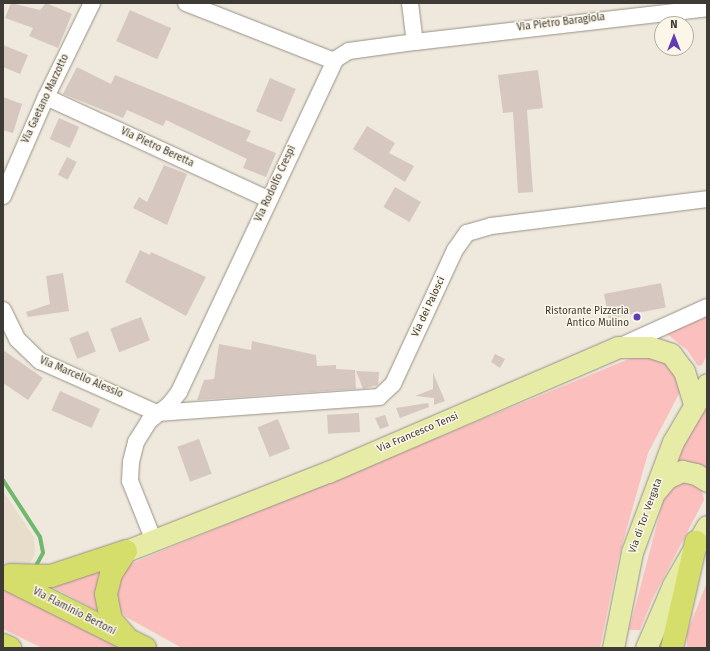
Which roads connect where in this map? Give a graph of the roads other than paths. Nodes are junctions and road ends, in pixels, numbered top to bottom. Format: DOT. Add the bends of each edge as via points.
graph roads {
  1 [pos="92,3"];
  2 [pos="186,3"];
  3 [pos="410,3"];
  4 [pos="707,8"];
  5 [pos="415,42"];
  6 [pos="334,61"];
  7 [pos="46,97"];
  8 [pos="3,196"];
  9 [pos="268,199"];
  10 [pos="707,200"];
  11 [pos="707,307"];
  12 [pos="3,310"];
  13 [pos="618,347"];
  14 [pos="703,390"];
  15 [pos="157,413"];
  16 [pos="707,481"];
  17 [pos="650,505"];
  18 [pos="704,530"];
  19 [pos="154,541"];
  20 [pos="126,551"];
  21 [pos="3,576"];
  22 [pos="3,645"];
  23 [pos="139,645"];
  24 [pos="10,648"];
  25 [pos="613,648"];
  26 [pos="646,648"];
  27 [pos="672,648"];
  1 -- 7 [label="street, Via Gaetano Marzotto"];
  2 -- 6 [label="street"];
  3 -- 5 [label="street"];
  4 -- 5 [label="street, Via Pietro Baragiola"];
  5 -- 6 [label="street" via="345,52"];
  6 -- 9 [label="street, Via Rodolfo Crespi"];
  7 -- 8 [label="street, Via Gaetano Marzotto"];
  7 -- 9 [label="street, Via Pietro Beretta"];
  9 -- 15 [label="street, Via Rodolfo Crespi" via="179,392 172,402"];
  10 -- 15 [label="street, Via dei Palosci" via="491,226 467,233 455,250 395,381 379,398"];
  11 -- 13 [label="street, Via Francesco Tensi"];
  12 -- 15 [label="street, Via Marcello Alessio" via="16,339 40,361"];
  13 -- 14 [label="main road" via="650,347 671,354"];
  13 -- 19 [label="main road, Via Francesco Tensi" via="328,472"];
  14 -- 17 [label="main road, Via di Tor Vergata" via="668,455"];
  15 -- 19 [label="street, Via Rodolfo Crespi" via="140,433 130,472 132,488"];
  16 -- 17 [label="main road" via="689,472 675,473 663,482"];
  17 -- 25 [label="main road, Via di Tor Vergata" via="632,552"];
  18 -- 26 [label="main road" via="673,586"];
  18 -- 27 [label="highway"];
  19 -- 20 [label="main road, Via Francesco Tensi"];
  20 -- 21 [label="highway" via="51,576"];
  20 -- 23 [label="highway" via="109,579 106,601 115,626"];
  21 -- 23 [label="highway, Via Flaminio Bertoni"];
  22 -- 24 [label="highway"];
}
